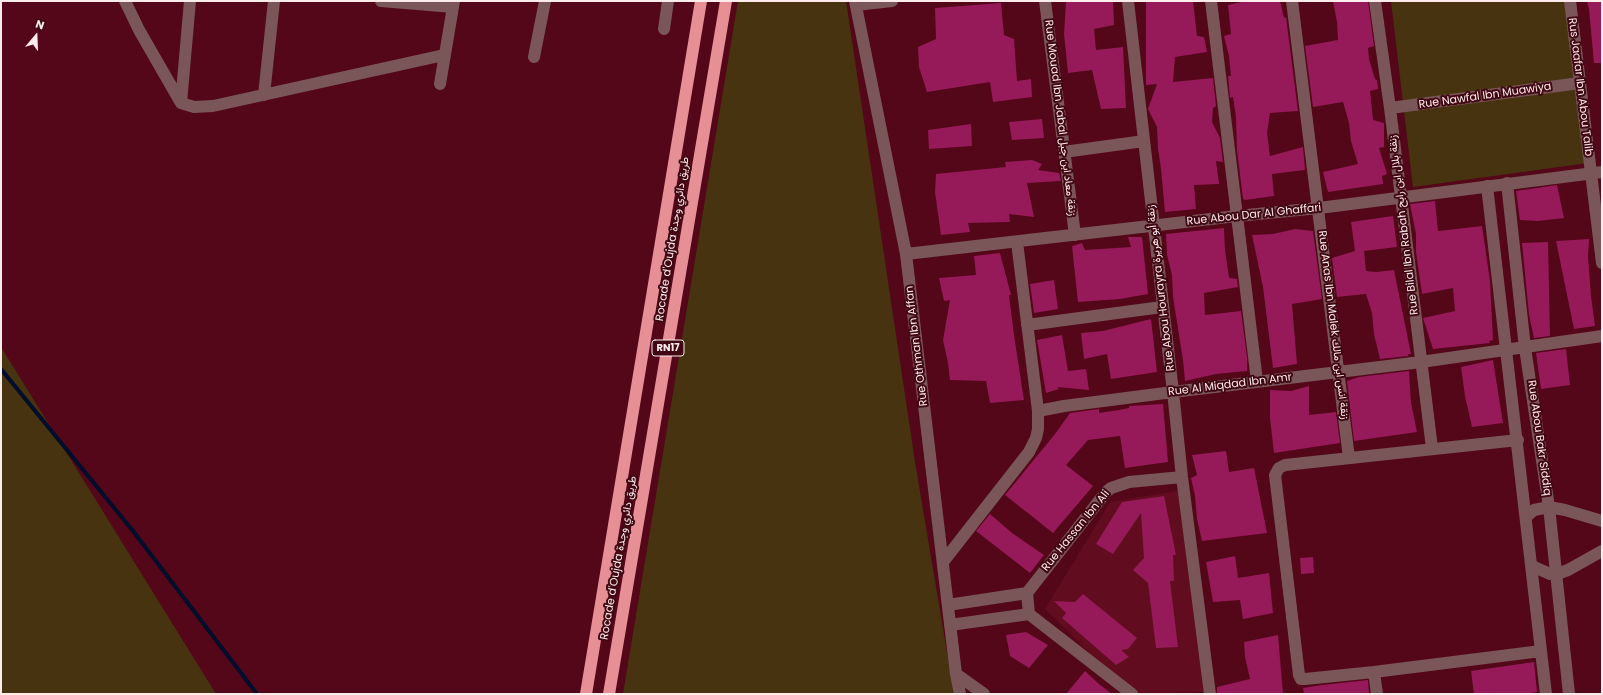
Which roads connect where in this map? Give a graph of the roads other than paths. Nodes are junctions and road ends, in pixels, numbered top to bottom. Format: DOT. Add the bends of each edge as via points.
graph roads {
  1 [pos="125,1"];
  2 [pos="190,1"];
  3 [pos="274,1"];
  4 [pos="380,1"];
  5 [pos="545,1"];
  6 [pos="668,1"];
  7 [pos="701,1"];
  8 [pos="726,1"];
  9 [pos="892,1"];
  10 [pos="1045,1"];
  11 [pos="1128,1"];
  12 [pos="1211,1"];
  13 [pos="1292,1"];
  14 [pos="1375,1"];
  15 [pos="1570,1"];
  16 [pos="855,3"];
  17 [pos="453,4"];
  18 [pos="664,29"];
  19 [pos="444,55"];
  20 [pos="534,57"];
  21 [pos="1580,83"];
  22 [pos="440,84"];
  23 [pos="264,95"];
  24 [pos="181,103"];
  25 [pos="1390,108"];
  26 [pos="1144,141"];
  27 [pos="1064,152"];
  28 [pos="1597,172"];
  29 [pos="1507,183"];
  30 [pos="1487,186"];
  31 [pos="1401,197"];
  32 [pos="1319,208"];
  33 [pos="1237,216"];
  34 [pos="1153,226"];
  35 [pos="1075,235"];
  36 [pos="1017,242"];
  37 [pos="906,254"];
  38 [pos="1602,263"];
  39 [pos="1162,307"];
  40 [pos="1027,325"];
  41 [pos="1602,336"];
  42 [pos="1526,348"];
  43 [pos="1507,350"];
  44 [pos="1421,362"];
  45 [pos="1339,371"];
  46 [pos="1257,381"];
  47 [pos="1173,392"];
  48 [pos="1038,411"];
  49 [pos="1518,440"];
  50 [pos="1432,448"];
  51 [pos="1349,458"];
  52 [pos="1182,477"];
  53 [pos="1549,507"];
  54 [pos="1526,517"];
  55 [pos="1602,521"];
  56 [pos="1602,551"];
  57 [pos="944,562"];
  58 [pos="1532,566"];
  59 [pos="1557,574"];
  60 [pos="1027,593"];
  61 [pos="948,605"];
  62 [pos="1029,614"];
  63 [pos="950,625"];
  64 [pos="1542,651"];
  65 [pos="1374,672"];
  66 [pos="956,674"];
  67 [pos="586,694"];
  68 [pos="609,694"];
  69 [pos="960,694"];
  70 [pos="984,694"];
  71 [pos="1132,694"];
  72 [pos="1210,694"];
  73 [pos="1377,694"];
  74 [pos="1546,694"];
  75 [pos="1569,694"];
  1 -- 24 [label="street"];
  2 -- 24 [label="street"];
  3 -- 23 [label="street"];
  4 -- 17 [label="street"];
  5 -- 20 [label="street"];
  6 -- 18 [label="street"];
  7 -- 67 [label="highway, Rocade d'Oujda طريق دائري وجدة / RN17"];
  8 -- 68 [label="highway, Rocade d'Oujda طريق دائري وجدة / RN17"];
  9 -- 16 [label="street"];
  10 -- 27 [label="street, Rue Mouad Ibn Jabal زنقة معاد ابن جبل"];
  11 -- 26 [label="street, Rue Abou Hourayra زنقة أبو هريرة"];
  12 -- 33 [label="street"];
  13 -- 32 [label="street, Rue Anas Ibn Malek زنقة انس ابن مالك"];
  14 -- 25 [label="street, Rue Bilal Ibn Rabah زنقة بلال ابن رابح"];
  15 -- 21 [label="street, Rus Jaafar Ibn Abou Talib"];
  16 -- 37 [label="street, Rue Othman Ibn Affan"];
  17 -- 19 [label="street"];
  19 -- 22 [label="street"];
  19 -- 23 [label="street"];
  21 -- 25 [label="street, Rue Nawfal Ibn Muawiya"];
  21 -- 28 [label="street, Rus Jaafar Ibn Abou Talib"];
  23 -- 24 [label="street" via="203,108"];
  25 -- 31 [label="street, Rue Bilal Ibn Rabah زنقة بلال ابن رابح"];
  26 -- 27 [label="street"];
  26 -- 34 [label="street, Rue Abou Hourayra زنقة أبو هريرة"];
  27 -- 35 [label="street, Rue Mouad Ibn Jabal زنقة معاد ابن جبل"];
  28 -- 29 [label="street, Rue Abou Dar Al Ghaffari"];
  28 -- 38 [label="street, Rus Jaafar Ibn Abou Talib"];
  29 -- 30 [label="street, Rue Abou Dar Al Ghaffari"];
  29 -- 42 [label="street, Rue Abou Bakr Siddiq"];
  30 -- 31 [label="street, Rue Abou Dar Al Ghaffari"];
  30 -- 43 [label="street, Rue Abou Bakr Siddiq"];
  31 -- 32 [label="street, Rue Abou Dar Al Ghaffari"];
  31 -- 44 [label="street, Rue Bilal Ibn Rabah زنقة بلال ابن رابح"];
  32 -- 33 [label="street, Rue Abou Dar Al Ghaffari"];
  32 -- 45 [label="street, Rue Anas Ibn Malek زنقة انس ابن مالك"];
  33 -- 34 [label="street, Rue Abou Dar Al Ghaffari"];
  33 -- 46 [label="street"];
  34 -- 35 [label="street, Rue Abou Dar Al Ghaffari"];
  34 -- 39 [label="street, Rue Abou Hourayra زنقة أبو هريرة"];
  35 -- 36 [label="street, Rue Abou Dar Al Ghaffari"];
  36 -- 37 [label="street, Rue Abou Dar Al Ghaffari"];
  36 -- 40 [label="street"];
  37 -- 57 [label="street, Rue Othman Ibn Affan"];
  39 -- 40 [label="street"];
  39 -- 47 [label="street, Rue Abou Hourayra زنقة أبو هريرة"];
  40 -- 48 [label="street"];
  41 -- 42 [label="street, Rue Al Miqdad Ibn Amr"];
  42 -- 43 [label="street, Rue Al Miqdad Ibn Amr"];
  42 -- 53 [label="street, Rue Abou Bakr Siddiq"];
  43 -- 44 [label="street, Rue Al Miqdad Ibn Amr"];
  43 -- 49 [label="street, Rue Abou Bakr Siddiq"];
  44 -- 45 [label="street, Rue Al Miqdad Ibn Amr"];
  44 -- 50 [label="street, Rue Bilal Ibn Rabah زنقة بلال ابن رابح"];
  45 -- 46 [label="street, Rue Al Miqdad Ibn Amr"];
  45 -- 51 [label="street, Rue Anas Ibn Malek زنقة انس ابن مالك"];
  46 -- 47 [label="street, Rue Al Miqdad Ibn Amr"];
  47 -- 48 [label="street, Rue Al Miqdad Ibn Amr"];
  47 -- 52 [label="street, Rue Abou Hourayra زنقة أبو هريرة"];
  48 -- 57 [label="street" via="1036,438 1029,452"];
  49 -- 50 [label="street"];
  49 -- 54 [label="street, Rue Abou Bakr Siddiq"];
  50 -- 51 [label="street"];
  51 -- 65 [label="street" via="1285,465 1279,468 1275,475 1299,675 1304,679"];
  52 -- 60 [label="street, Rue Hassan Ibn Ali" via="1129,482 1111,488"];
  52 -- 72 [label="street, Rue Abou Hourayra زنقة أبو هريرة"];
  53 -- 54 [label="street" via="1534,510"];
  53 -- 55 [label="street"];
  53 -- 59 [label="street, Rue Abou Bakr Siddiq"];
  54 -- 58 [label="street, Rue Abou Bakr Siddiq"];
  56 -- 59 [label="street"];
  57 -- 61 [label="street, Rue Othman Ibn Affan"];
  58 -- 59 [label="street" via="1550,574"];
  58 -- 64 [label="street, Rue Abou Bakr Siddiq"];
  59 -- 75 [label="street, Rue Abou Bakr Siddiq"];
  60 -- 61 [label="street"];
  60 -- 62 [label="street"];
  61 -- 63 [label="street, Rue Othman Ibn Affan"];
  62 -- 63 [label="street"];
  62 -- 71 [label="street"];
  63 -- 66 [label="street, Rue Othman Ibn Affan"];
  64 -- 65 [label="street"];
  64 -- 74 [label="street, Rue Abou Bakr Siddiq"];
  65 -- 73 [label="street"];
  66 -- 69 [label="street, Rue Othman Ibn Affan"];
  66 -- 70 [label="street"];
}
